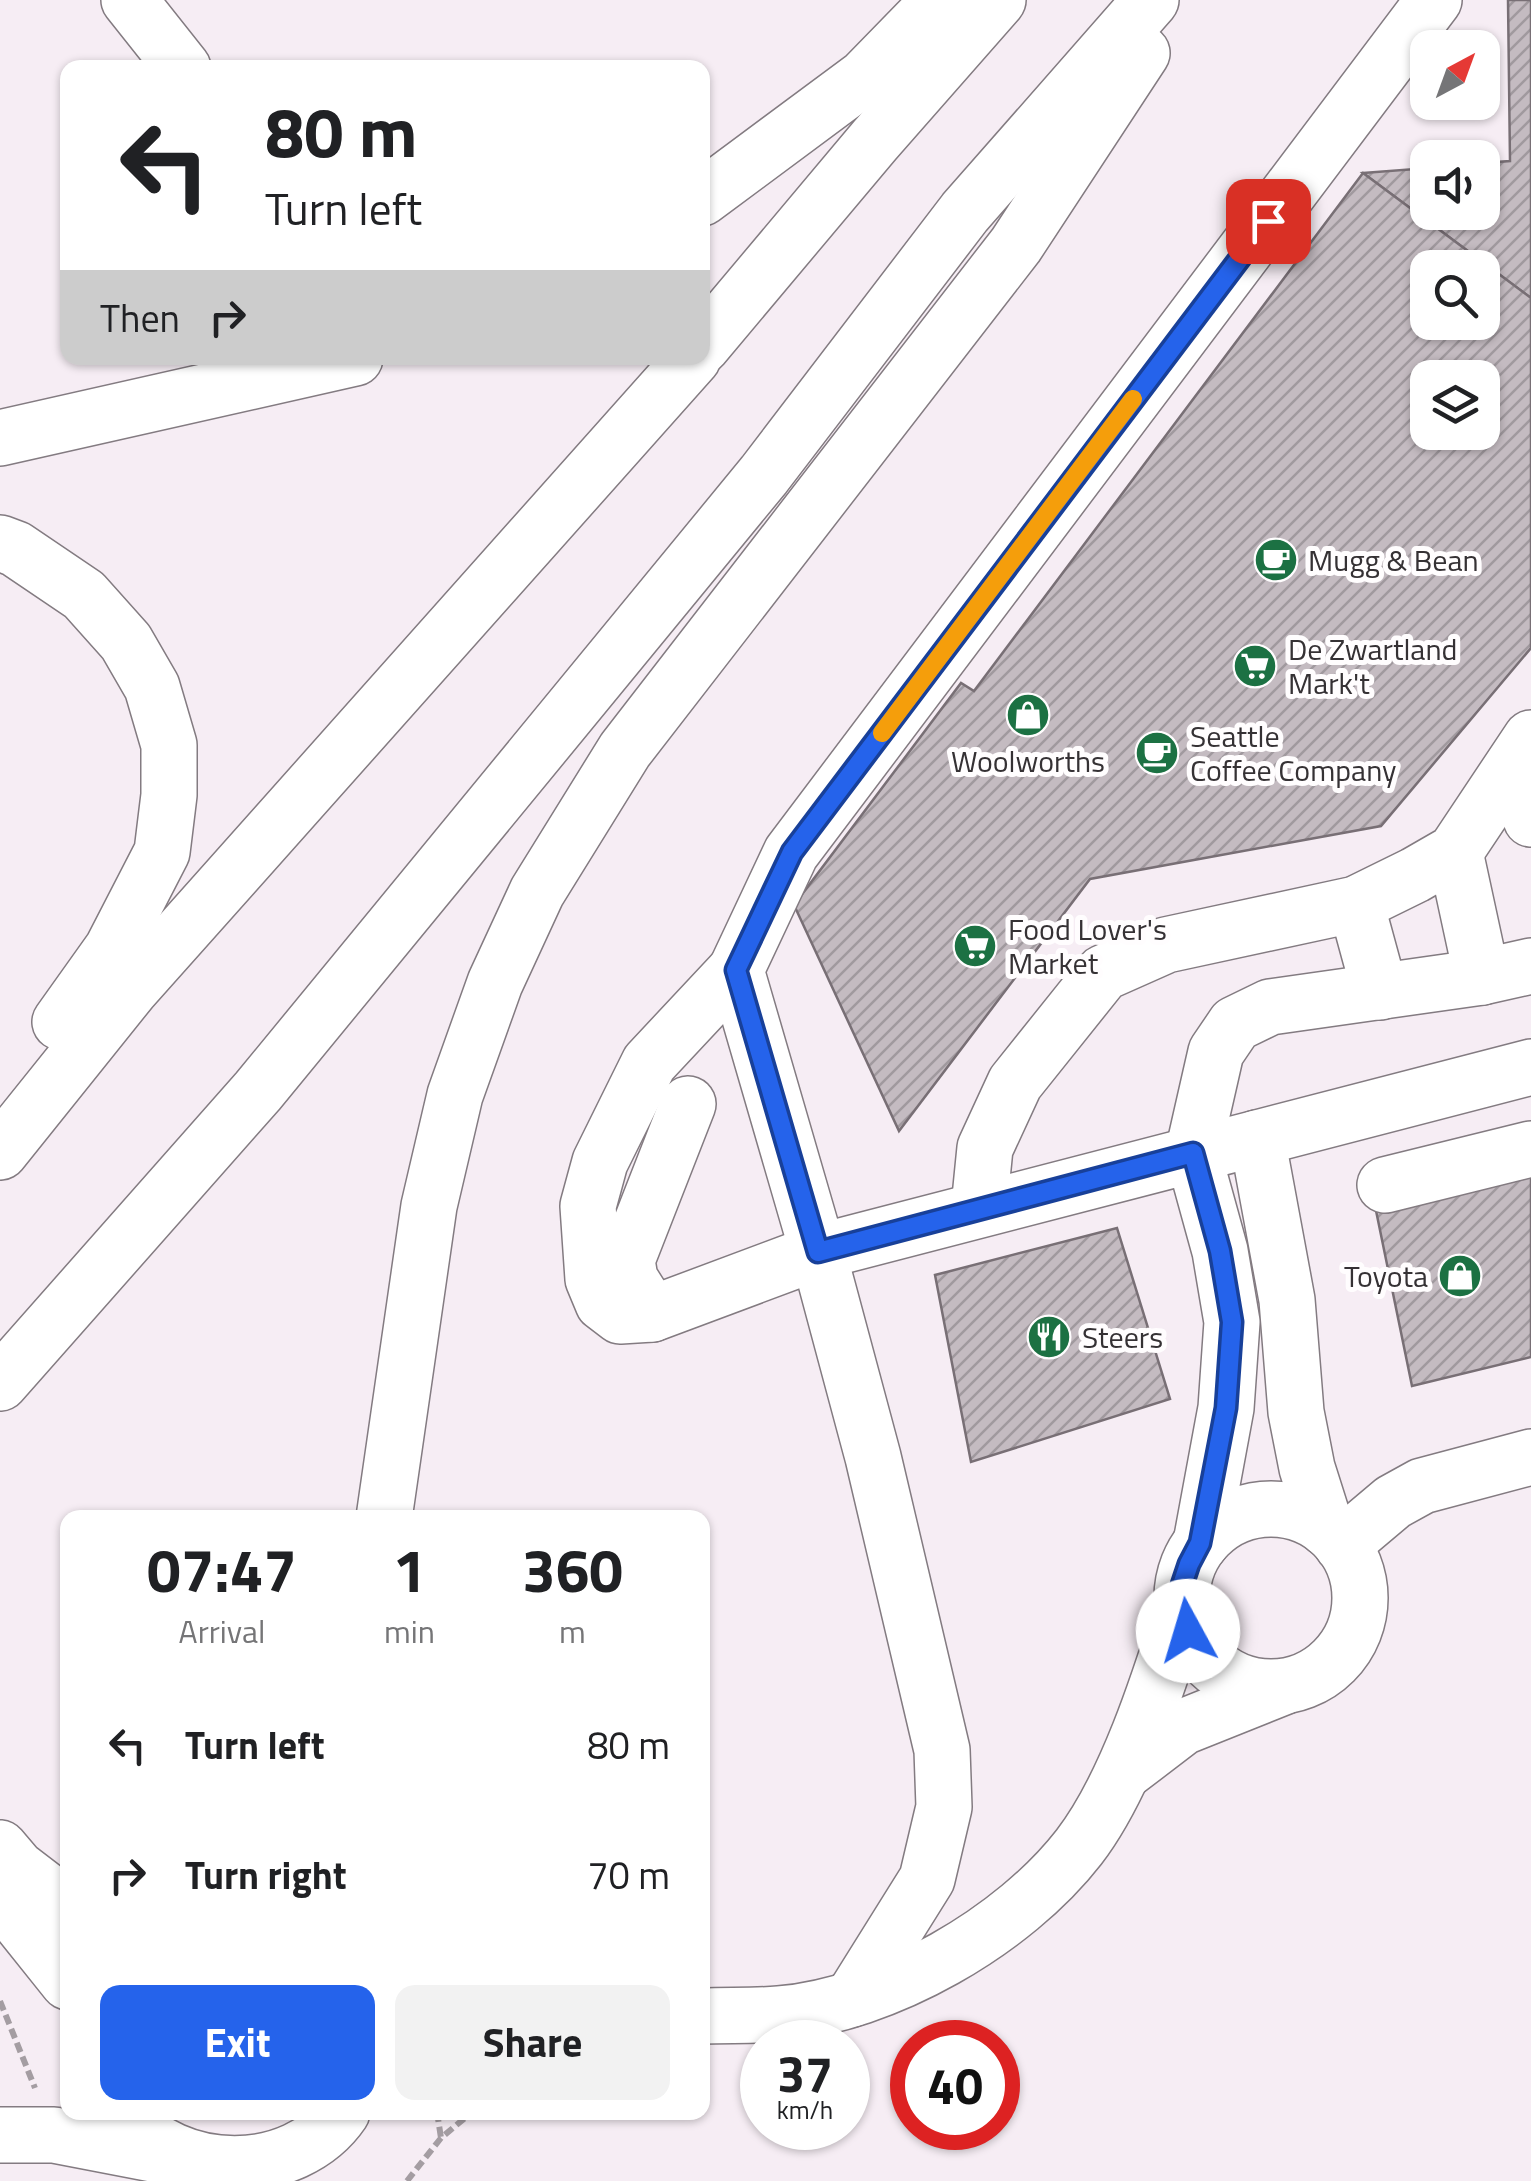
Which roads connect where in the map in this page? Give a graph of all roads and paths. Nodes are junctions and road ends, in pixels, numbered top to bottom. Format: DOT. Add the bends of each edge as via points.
graph roads {
  1 [pos="130,0"];
  2 [pos="940,0"];
  3 [pos="998,0"];
  4 [pos="1152,0"];
  5 [pos="1177,0"];
  6 [pos="1434,0"];
  7 [pos="177,60"];
  8 [pos="710,192"];
  9 [pos="710,336"];
  10 [pos="324,365"];
  11 [pos="687,365"];
  12 [pos="0,438"];
  13 [pos="0,543"];
  14 [pos="1522,752"];
  15 [pos="1531,819"];
  16 [pos="1456,852"];
  17 [pos="1356,904"];
  18 [pos="736,970"];
  19 [pos="1506,971"];
  20 [pos="1380,992"];
  21 [pos="1531,1067"];
  22 [pos="0,1100"];
  23 [pos="688,1104"];
  24 [pos="1257,1138"];
  25 [pos="1531,1149"];
  26 [pos="0,1152"];
  27 [pos="1193,1153"];
  28 [pos="1385,1184"];
  29 [pos="978,1208"];
  30 [pos="818,1252"];
  31 [pos="652,1314"];
  32 [pos="0,1383"];
  33 [pos="1531,1457"];
  34 [pos="385,1510"];
  35 [pos="1334,1536"];
  36 [pos="1200,1543"];
  37 [pos="1182,1609"];
  38 [pos="1282,1687"];
  39 [pos="1120,1775"];
  40 [pos="0,1848"];
  41 [pos="0,1897"];
  42 [pos="60,1901"];
  43 [pos="60,1972"];
  44 [pos="852,2000"];
  45 [pos="0,2001"];
  46 [pos="710,2016"];
  47 [pos="130,2120"];
  48 [pos="337,2120"];
  49 [pos="338,2120"];
  50 [pos="439,2120"];
  51 [pos="463,2120"];
  52 [pos="54,2134"];
  53 [pos="0,2135"];
  54 [pos="442,2138"];
  55 [pos="181,2168"];
  56 [pos="314,2181"];
  57 [pos="407,2181"];
  1 -- 7 [label="main road"];
  2 -- 8 [label="main road" via="865,78"];
  3 -- 9 [label="main road"];
  4 -- 32 [label="main road" via="964,212 764,475 258,1091"];
  5 -- 34 [label="main road" via="1016,246 625,750 537,892 455,1095 429,1206"];
  6 -- 18 [label="main road" via="792,852"];
  10 -- 12 [label="main road"];
  11 -- 26 [label="main road" via="130,990"];
  13 -- 22 [label="main road" via="84,595 126,642 152,688 169,745 170,795 162,852 112,949"];
  14 -- 15 [label="main road"];
  14 -- 16 [label="main road"];
  16 -- 17 [label="main road"];
  16 -- 19 [label="main road"];
  17 -- 20 [label="main road"];
  17 -- 29 [label="main road" via="1166,944 1103,973 1016,1083 985,1148"];
  18 -- 30 [label="main road"];
  18 -- 31 [label="main road" via="649,1063 600,1162 588,1206 593,1280 603,1302 620,1316"];
  19 -- 20 [label="main road"];
  20 -- 27 [label="main road" via="1270,1008 1234,1024 1216,1052"];
  21 -- 24 [label="main road"];
  23 -- 31 [label="main road" via="627,1260 630,1280"];
  24 -- 27 [label="main road"];
  24 -- 35 [label="main road" via="1286,1300 1296,1412 1307,1468"];
  25 -- 28 [label="main road"];
  27 -- 29 [label="main road"];
  27 -- 36 [label="main road" via="1232,1322 1226,1408"];
  29 -- 30 [label="main road"];
  30 -- 31 [label="main road"];
  30 -- 44 [label="main road" via="942,1750 944,1807 927,1879"];
  33 -- 35 [label="main road" via="1422,1486"];
  35 -- 36 [label="main road" via="1306,1516 1260,1510 1237,1515"];
  35 -- 38 [label="main road" via="1360,1587 1354,1633 1325,1670"];
  36 -- 37 [label="main road" via="1182,1585"];
  37 -- 38 [label="main road" via="1200,1652 1216,1668 1236,1681"];
  37 -- 39 [label="main road"];
  38 -- 39 [label="main road" via="1183,1727"];
  39 -- 44 [label="main road" via="1080,1846 1018,1911 945,1959"];
  40 -- 42 [label="main road"];
  41 -- 43 [label="main road"];
  44 -- 46 [label="main road" via="782,2014"];
  45 -- 52 [label="path"];
  47 -- 55 [label="main road"];
  48 -- 55 [label="main road" via="318,2144 270,2172 214,2176"];
  49 -- 56 [label="main road"];
  50 -- 54 [label="path"];
  51 -- 54 [label="path"];
  52 -- 53 [label="main road"];
  52 -- 55 [label="main road"];
  54 -- 57 [label="path"];
}
